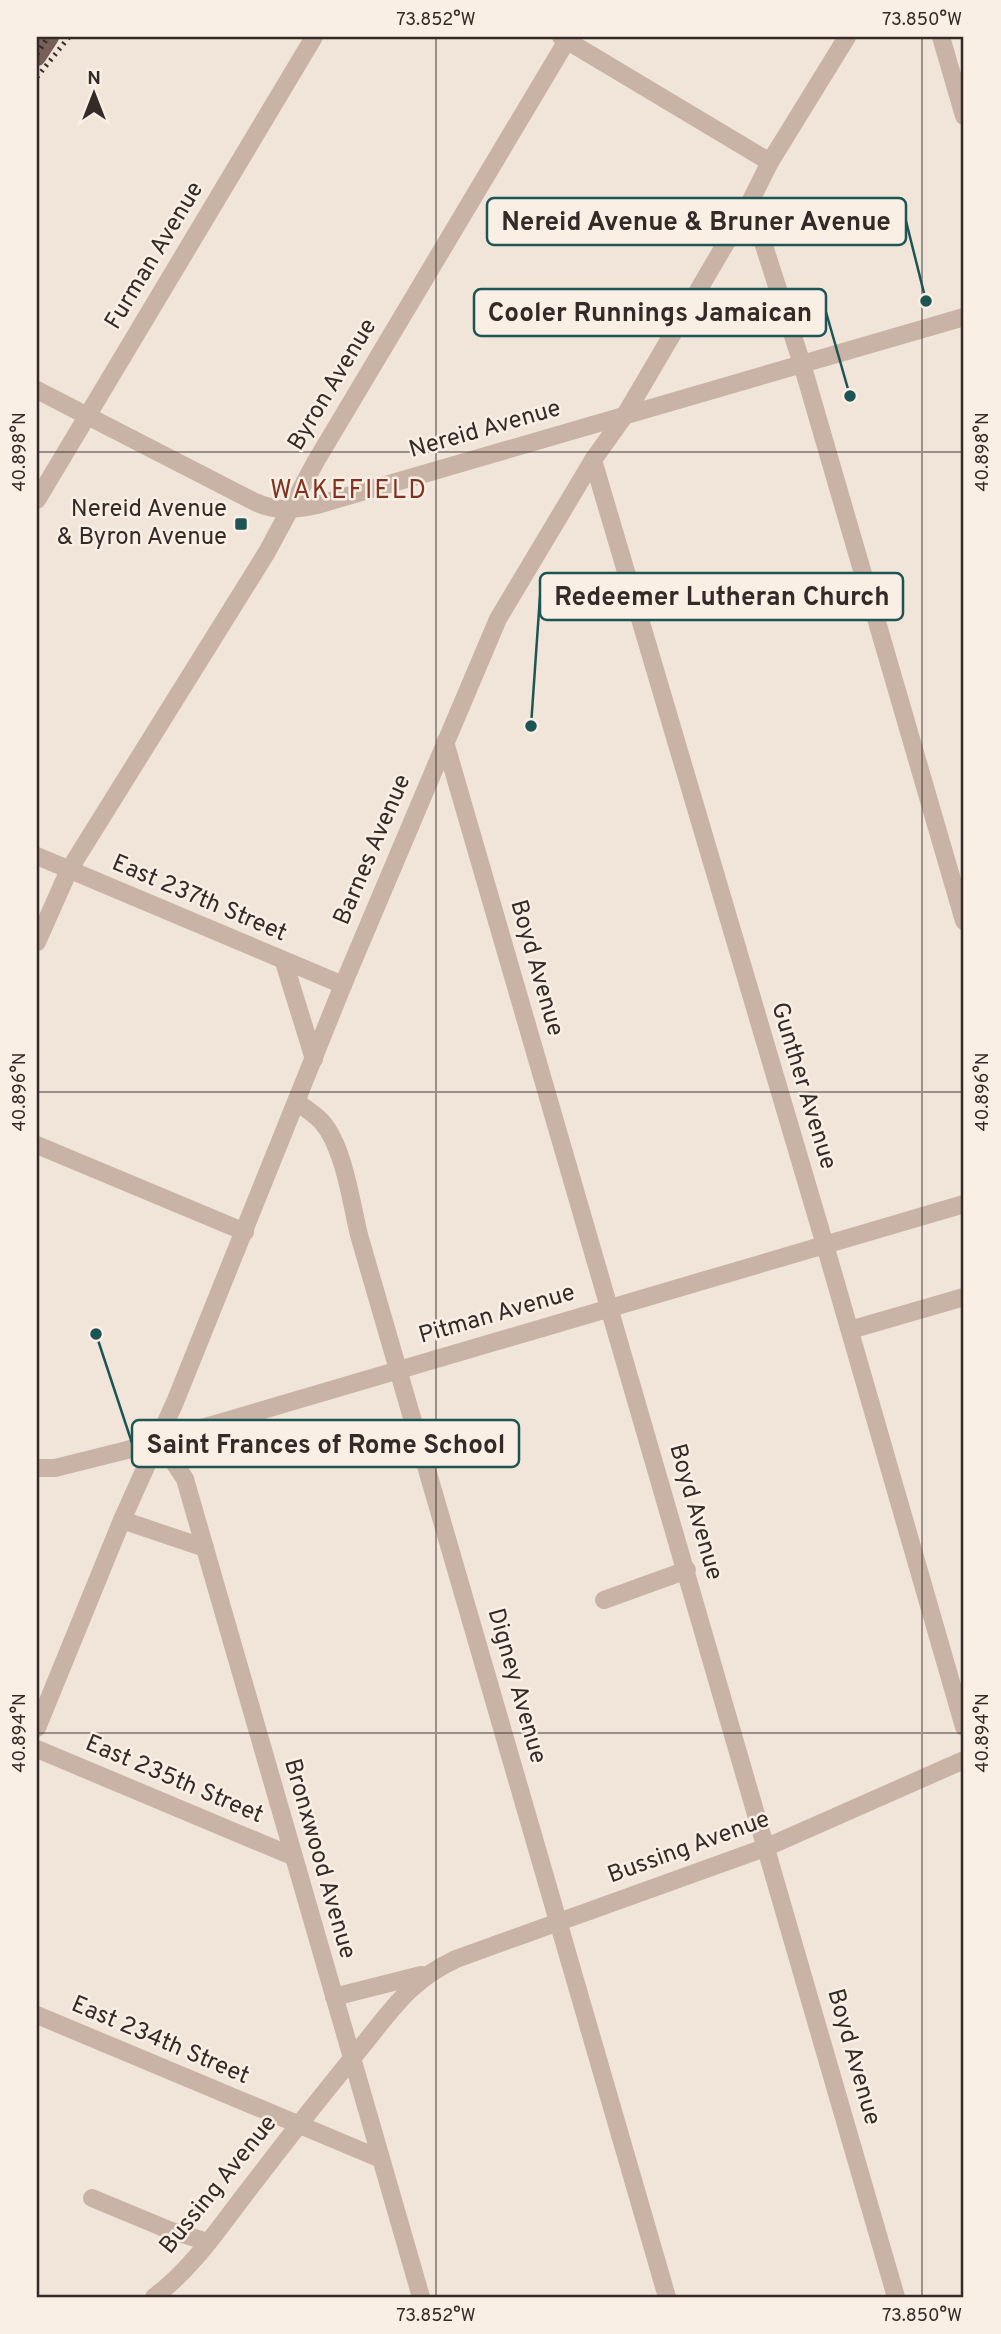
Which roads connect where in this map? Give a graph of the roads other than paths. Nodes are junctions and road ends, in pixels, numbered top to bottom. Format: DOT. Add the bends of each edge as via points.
graph roads {
  1 [pos="50,37"];
  2 [pos="314,37"];
  3 [pos="847,37"];
  4 [pos="941,37"];
  5 [pos="566,38"];
  6 [pos="37,57"];
  7 [pos="964,116"];
  8 [pos="771,162"];
  9 [pos="750,202"];
  10 [pos="964,317"];
  11 [pos="802,364"];
  12 [pos="37,390"];
  13 [pos="625,415"];
  14 [pos="87,416"];
  15 [pos="593,460"];
  16 [pos="37,500"];
  17 [pos="290,510"];
  18 [pos="445,742"];
  19 [pos="37,856"];
  20 [pos="69,870"];
  21 [pos="964,921"];
  22 [pos="37,942"];
  23 [pos="284,962"];
  24 [pos="342,985"];
  25 [pos="314,1059"];
  26 [pos="297,1102"];
  27 [pos="37,1145"];
  28 [pos="964,1204"];
  29 [pos="245,1232"];
  30 [pos="825,1245"];
  31 [pos="964,1297"];
  32 [pos="610,1308"];
  33 [pos="850,1330"];
  34 [pos="399,1370"];
  35 [pos="159,1440"];
  36 [pos="39,1469"];
  37 [pos="122,1520"];
  38 [pos="205,1548"];
  39 [pos="687,1570"];
  40 [pos="604,1600"];
  41 [pos="964,1727"];
  42 [pos="37,1728"];
  43 [pos="37,1749"];
  44 [pos="964,1760"];
  45 [pos="767,1847"];
  46 [pos="292,1856"];
  47 [pos="559,1923"];
  48 [pos="428,1973"];
  49 [pos="334,1997"];
  50 [pos="37,2015"];
  51 [pos="352,2059"];
  52 [pos="298,2125"];
  53 [pos="381,2159"];
  54 [pos="92,2198"];
  55 [pos="208,2242"];
  56 [pos="154,2297"];
  57 [pos="421,2297"];
  58 [pos="667,2297"];
  59 [pos="896,2297"];
  1 -- 6 [label="main road"];
  2 -- 14 [label="street, Furman Avenue"];
  3 -- 8 [label="street, Barnes Avenue"];
  4 -- 7 [label="street"];
  5 -- 8 [label="street"];
  5 -- 17 [label="street, Byron Avenue"];
  8 -- 9 [label="street, Barnes Avenue"];
  9 -- 11 [label="street"];
  9 -- 13 [label="street, Barnes Avenue"];
  10 -- 11 [label="street, Nereid Avenue"];
  11 -- 13 [label="street, Nereid Avenue"];
  11 -- 21 [label="street"];
  12 -- 14 [label="street, Nereid Avenue"];
  13 -- 15 [label="street, Barnes Avenue"];
  13 -- 17 [label="street, Nereid Avenue"];
  14 -- 16 [label="street, Furman Avenue"];
  14 -- 17 [label="street, Nereid Avenue" via="264,506"];
  15 -- 18 [label="street, Barnes Avenue" via="498,619"];
  15 -- 30 [label="street, Gunther Avenue"];
  17 -- 20 [label="street, Byron Avenue"];
  18 -- 24 [label="street, Barnes Avenue"];
  18 -- 32 [label="street, Boyd Avenue"];
  19 -- 20 [label="street, East 237th Street"];
  20 -- 22 [label="street, Byron Avenue"];
  20 -- 23 [label="street, East 237th Street"];
  23 -- 24 [label="street, East 237th Street"];
  23 -- 25 [label="street"];
  24 -- 25 [label="street, Barnes Avenue"];
  25 -- 26 [label="street, Barnes Avenue"];
  26 -- 29 [label="street, Barnes Avenue"];
  26 -- 34 [label="street, Digney Avenue" via="324,1124 337,1145"];
  27 -- 29 [label="street"];
  28 -- 30 [label="street, Pitman Avenue"];
  29 -- 35 [label="street, Barnes Avenue"];
  30 -- 32 [label="street, Pitman Avenue"];
  30 -- 33 [label="street, Gunther Avenue"];
  31 -- 33 [label="street"];
  32 -- 34 [label="street, Pitman Avenue"];
  32 -- 39 [label="street, Boyd Avenue"];
  33 -- 41 [label="street, Gunther Avenue"];
  34 -- 35 [label="street, Pitman Avenue"];
  34 -- 47 [label="street, Digney Avenue"];
  35 -- 36 [label="street, Pitman Avenue"];
  35 -- 37 [label="street, Barnes Avenue"];
  35 -- 38 [label="street, Bronxwood Avenue" via="185,1479"];
  37 -- 38 [label="street"];
  37 -- 42 [label="street, Barnes Avenue"];
  38 -- 46 [label="street, Bronxwood Avenue"];
  39 -- 40 [label="street"];
  39 -- 45 [label="street, Boyd Avenue"];
  43 -- 46 [label="street, East 235th Street"];
  44 -- 45 [label="street, Bussing Avenue"];
  45 -- 47 [label="street, Bussing Avenue"];
  45 -- 59 [label="street, Boyd Avenue"];
  46 -- 49 [label="street, Bronxwood Avenue"];
  47 -- 48 [label="street, Bussing Avenue"];
  47 -- 58 [label="street, Digney Avenue"];
  48 -- 49 [label="street, Bussing Avenue"];
  48 -- 51 [label="street, Bussing Avenue" via="408,1990"];
  49 -- 51 [label="street, Bronxwood Avenue"];
  50 -- 52 [label="street, East 234th Street"];
  51 -- 52 [label="street, Bussing Avenue"];
  51 -- 53 [label="street, Bronxwood Avenue"];
  52 -- 53 [label="street, East 234th Street"];
  52 -- 55 [label="street, Bussing Avenue"];
  53 -- 57 [label="street, Bronxwood Avenue"];
  54 -- 55 [label="street"];
  55 -- 56 [label="street, Bussing Avenue"];
}
